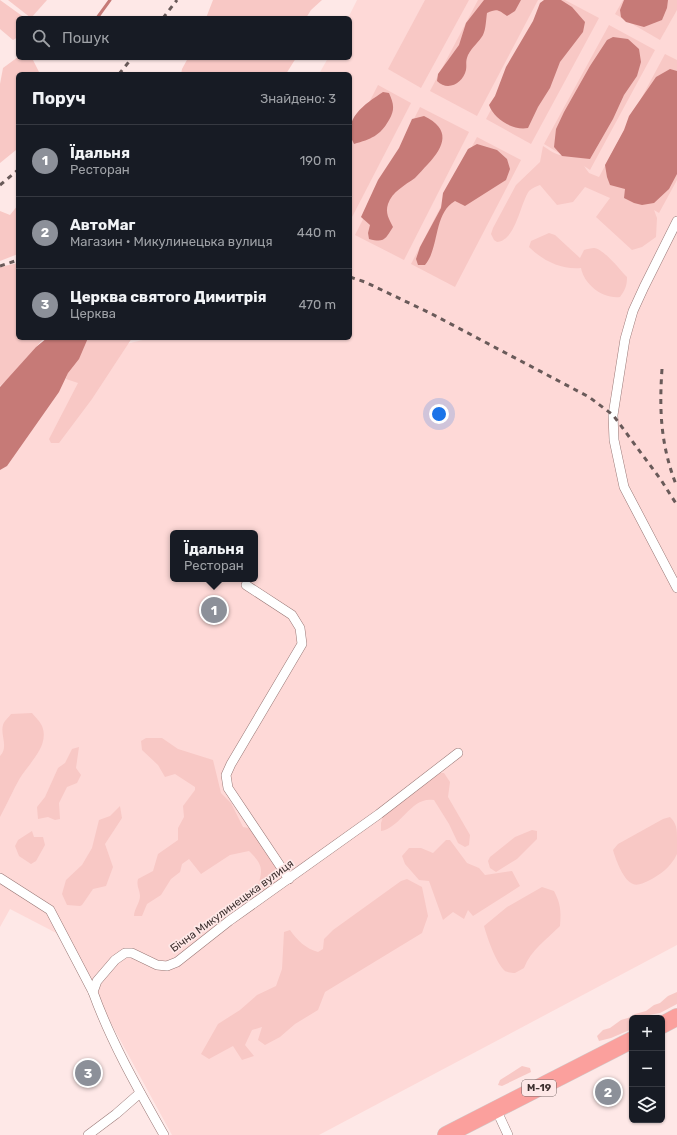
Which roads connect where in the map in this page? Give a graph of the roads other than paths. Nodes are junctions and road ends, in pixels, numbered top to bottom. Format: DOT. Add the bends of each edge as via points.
graph roads {
  1 [pos="677,221"];
  2 [pos="246,585"];
  3 [pos="677,588"];
  4 [pos="458,753"];
  5 [pos="0,878"];
  6 [pos="288,879"];
  7 [pos="92,992"];
  8 [pos="677,1017"];
  9 [pos="665,1023"];
  10 [pos="629,1042"];
  11 [pos="140,1093"];
  12 [pos="496,1109"];
  13 [pos="88,1135"];
  14 [pos="164,1135"];
  15 [pos="446,1135"];
  16 [pos="508,1135"];
  1 -- 3 [label="street" via="633,311 625,339 613,415 614,440 624,487"];
  2 -- 6 [label="street" via="292,615 300,628 302,644 226,775 228,788"];
  4 -- 6 [label="street, Бічна Микулинецька вулиця"];
  5 -- 7 [label="street" via="50,910"];
  6 -- 7 [label="street, Бічна Микулинецька вулиця" via="177,962 167,966 157,965 132,953 125,953 115,960 97,981"];
  7 -- 11 [label="street"];
  8 -- 9 [label="highway"];
  10 -- 12 [label="highway, М-19"];
  11 -- 13 [label="street"];
  11 -- 14 [label="street"];
  12 -- 15 [label="highway, М-19"];
  12 -- 16 [label="street"];
}
